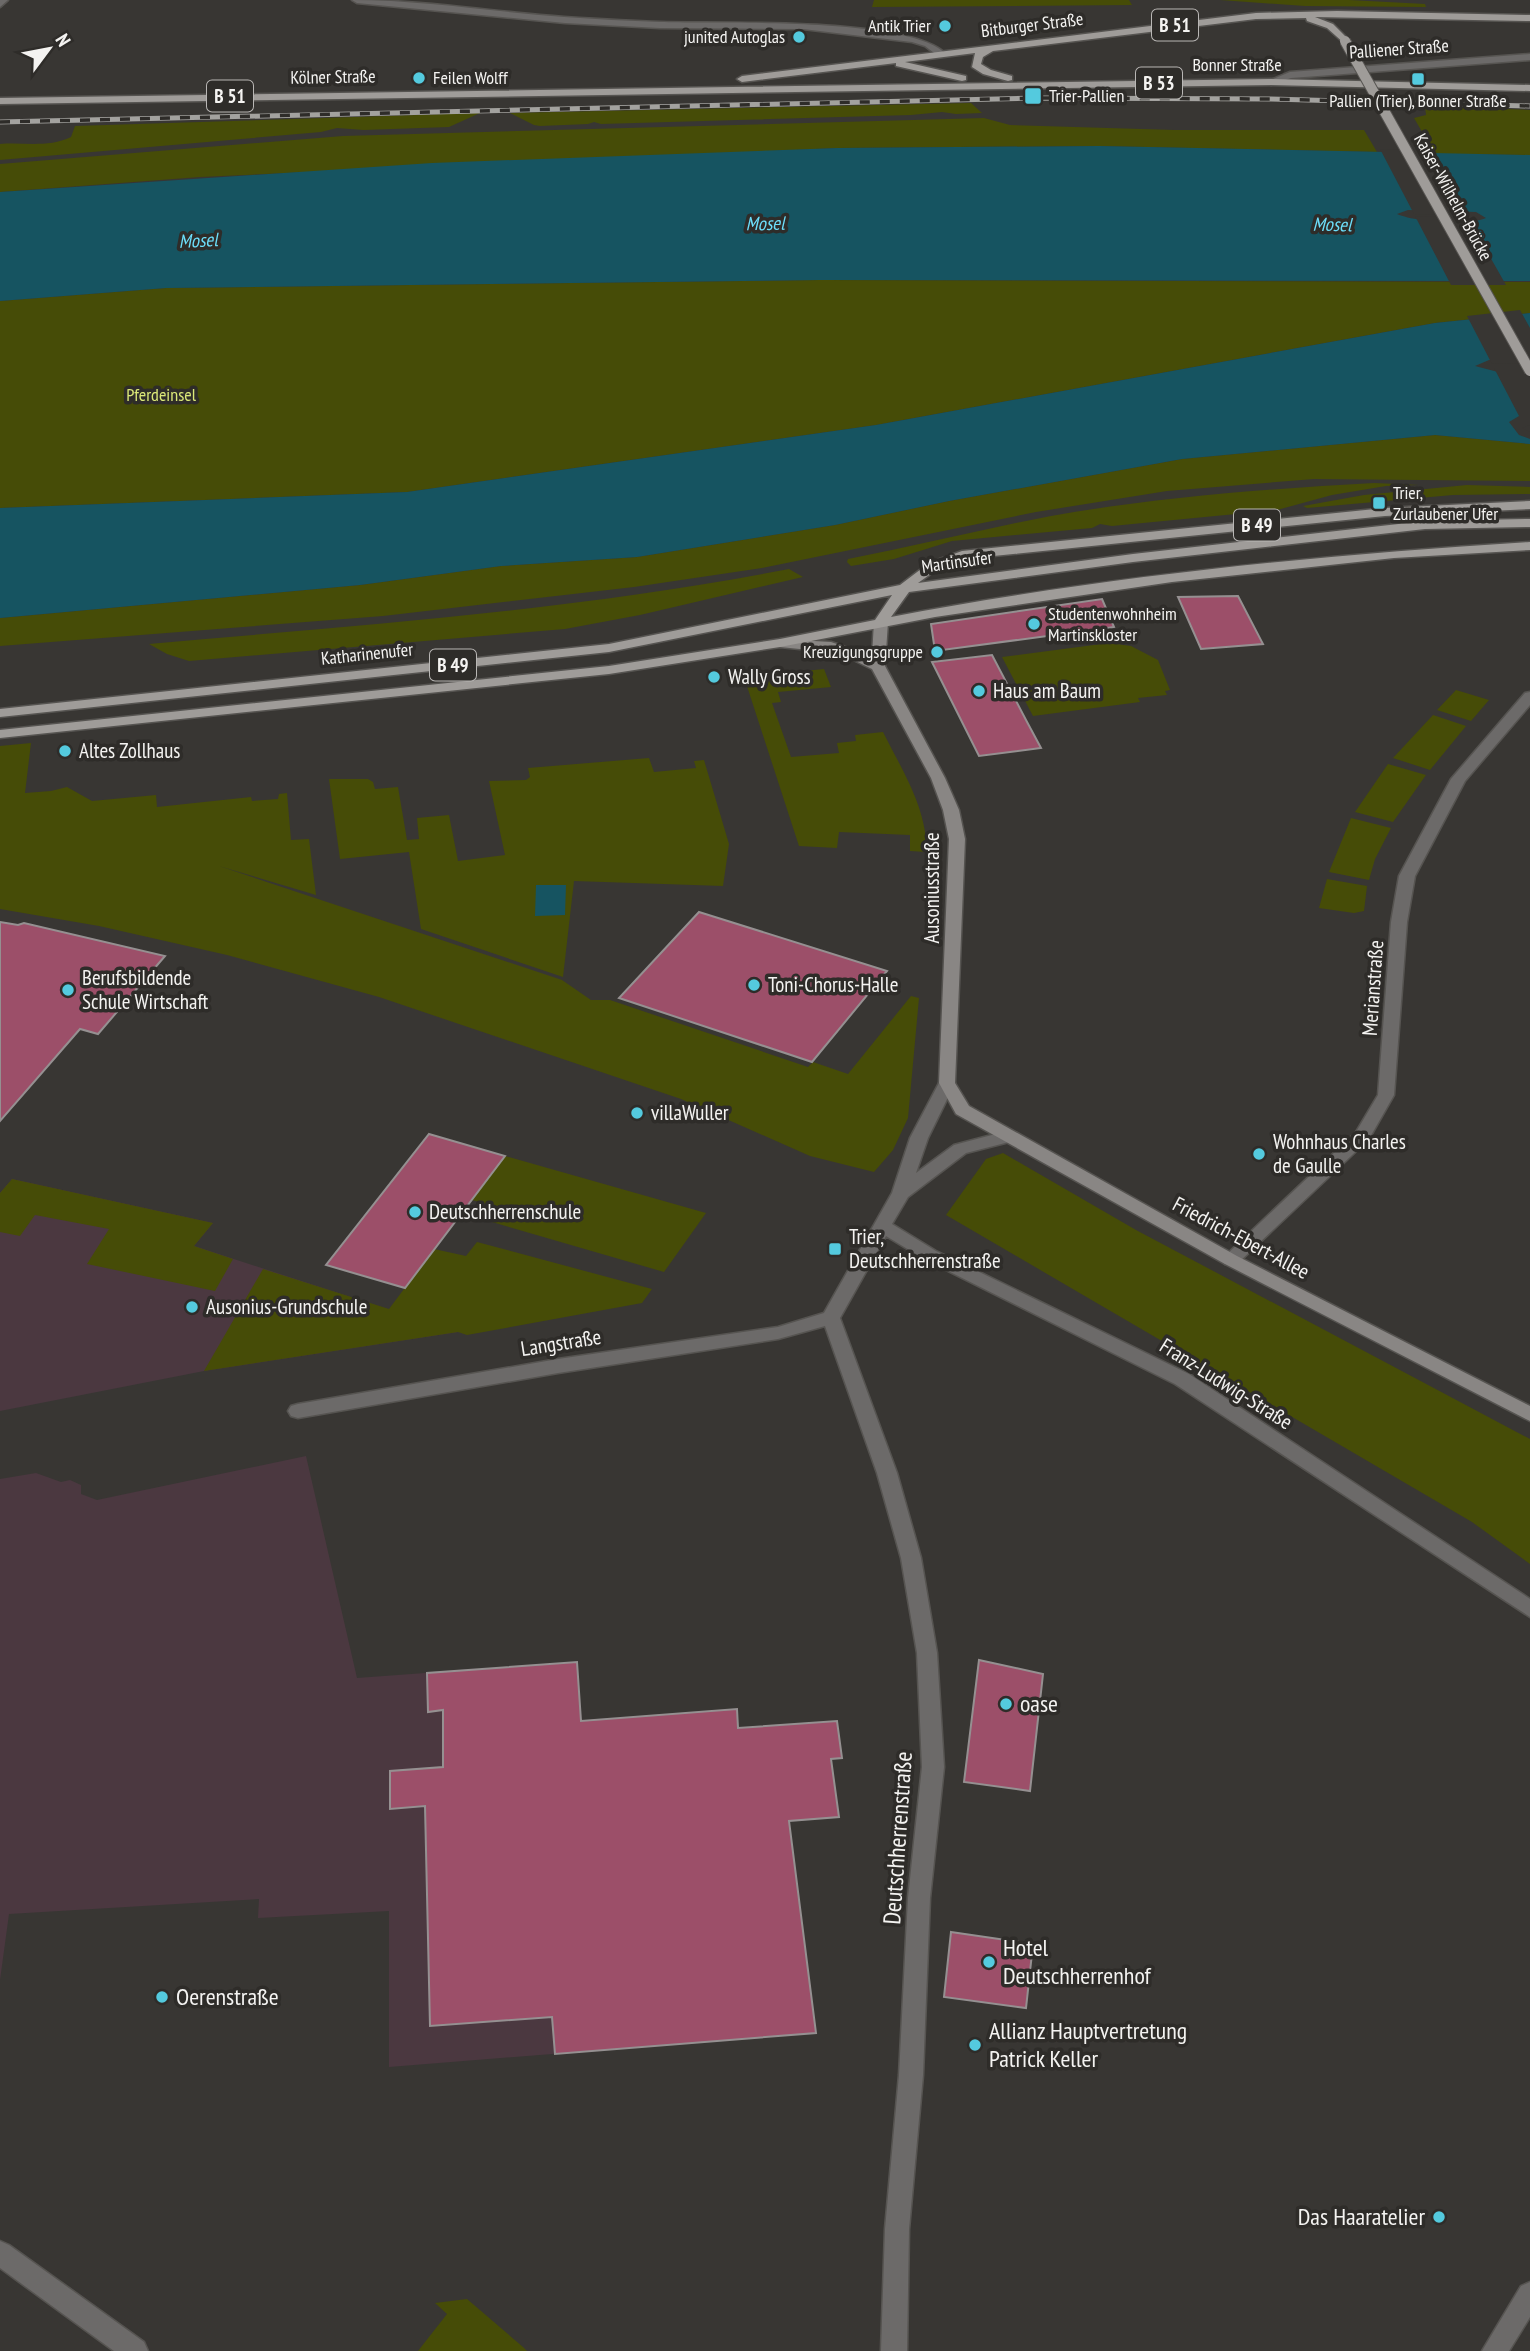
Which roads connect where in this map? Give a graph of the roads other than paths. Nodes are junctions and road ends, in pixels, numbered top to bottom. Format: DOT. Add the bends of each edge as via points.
graph roads {
  1 [pos="357,0"];
  2 [pos="1290,15"];
  3 [pos="1383,16"];
  4 [pos="1530,18"];
  5 [pos="1345,41"];
  6 [pos="994,48"];
  7 [pos="941,54"];
  8 [pos="1530,57"];
  9 [pos="888,61"];
  10 [pos="1271,82"];
  11 [pos="1008,84"];
  12 [pos="1046,84"];
  13 [pos="903,87"];
  14 [pos="666,88"];
  15 [pos="1530,88"];
  16 [pos="0,101"];
  17 [pos="1530,371"];
  18 [pos="1530,505"];
  19 [pos="1530,523"];
  20 [pos="1530,540"];
  21 [pos="1495,546"];
  22 [pos="1530,546"];
  23 [pos="901,589"];
  24 [pos="881,622"];
  25 [pos="780,643"];
  26 [pos="878,666"];
  27 [pos="1530,696"];
  28 [pos="0,713"];
  29 [pos="0,734"];
  30 [pos="947,1083"];
  31 [pos="1007,1138"];
  32 [pos="901,1193"];
  33 [pos="882,1226"];
  34 [pos="1231,1260"];
  35 [pos="831,1318"];
  36 [pos="298,1411"];
  37 [pos="1530,1414"];
  38 [pos="1530,1609"];
  39 [pos="0,2253"];
  40 [pos="1530,2294"];
  41 [pos="135,2351"];
  42 [pos="894,2351"];
  43 [pos="1495,2351"];
  1 -- 7 [label="street" via="565,20 803,26 913,39"];
  2 -- 3 [label="main road, Bitburger Straße / B 51"];
  2 -- 5 [label="main road, Kaiser-Wilhelm-Brücke" via="1326,24"];
  2 -- 6 [label="main road, Bitburger Straße / B 51"];
  3 -- 4 [label="main road, Bitburger Straße / B 51"];
  3 -- 5 [label="main road" via="1348,26"];
  5 -- 17 [label="main road, Kaiser-Wilhelm-Brücke, bridge"];
  6 -- 7 [label="main road, Bitburger Straße / B 51"];
  6 -- 12 [label="main road" via="978,56 977,67"];
  7 -- 9 [label="main road, Bitburger Straße / B 51"];
  8 -- 10 [label="street, Palliener Straße" via="1290,75"];
  9 -- 11 [label="main road"];
  9 -- 13 [label="main road, B 53" via="867,73"];
  9 -- 14 [label="main road, Bitburger Straße / B 51"];
  10 -- 12 [label="main road, Bonner Straße / B 53"];
  10 -- 15 [label="main road, Bonner Straße / B 53"];
  11 -- 12 [label="main road, Bonner Straße / B 53"];
  11 -- 13 [label="main road, Bonner Straße / B 53"];
  13 -- 14 [label="main road, Bonner Straße"];
  14 -- 16 [label="main road, Kölner Straße / B 51"];
  18 -- 23 [label="main road, Martinsufer / B 49" via="1385,512 984,552 938,562"];
  19 -- 23 [label="main road, Martinsufer / B 49" via="1425,525"];
  20 -- 21 [label="main road"];
  21 -- 22 [label="main road, B 49"];
  21 -- 24 [label="main road, B 49" via="1172,578"];
  23 -- 24 [label="main road"];
  23 -- 28 [label="main road, Katharinenufer / B 49" via="610,648"];
  24 -- 25 [label="main road, Katharinenufer / B 49"];
  24 -- 26 [label="main road"];
  25 -- 26 [label="main road" via="839,646"];
  25 -- 29 [label="main road, Katharinenufer / B 49" via="609,670"];
  26 -- 30 [label="main road, Ausoniusstraße" via="938,778 957,839"];
  27 -- 34 [label="street, Merianstraße" via="1458,779 1407,876 1399,922 1386,1095 1363,1135"];
  30 -- 31 [label="main road, Friedrich-Ebert-Allee" via="962,1110"];
  30 -- 32 [label="street" via="919,1138"];
  31 -- 32 [label="street" via="960,1149"];
  31 -- 34 [label="main road, Friedrich-Ebert-Allee"];
  32 -- 33 [label="street"];
  33 -- 35 [label="street"];
  33 -- 38 [label="street, Franz-Ludwig-Straße" via="930,1255 1182,1379"];
  34 -- 37 [label="main road, Friedrich-Ebert-Allee"];
  35 -- 36 [label="street, Langstraße" via="778,1333"];
  35 -- 42 [label="street, Deutschherrenstraße" via="887,1473 911,1558 927,1653 933,1767 919,1898 911,2075 897,2229"];
  39 -- 41 [label="street"];
  40 -- 43 [label="street"];
}
